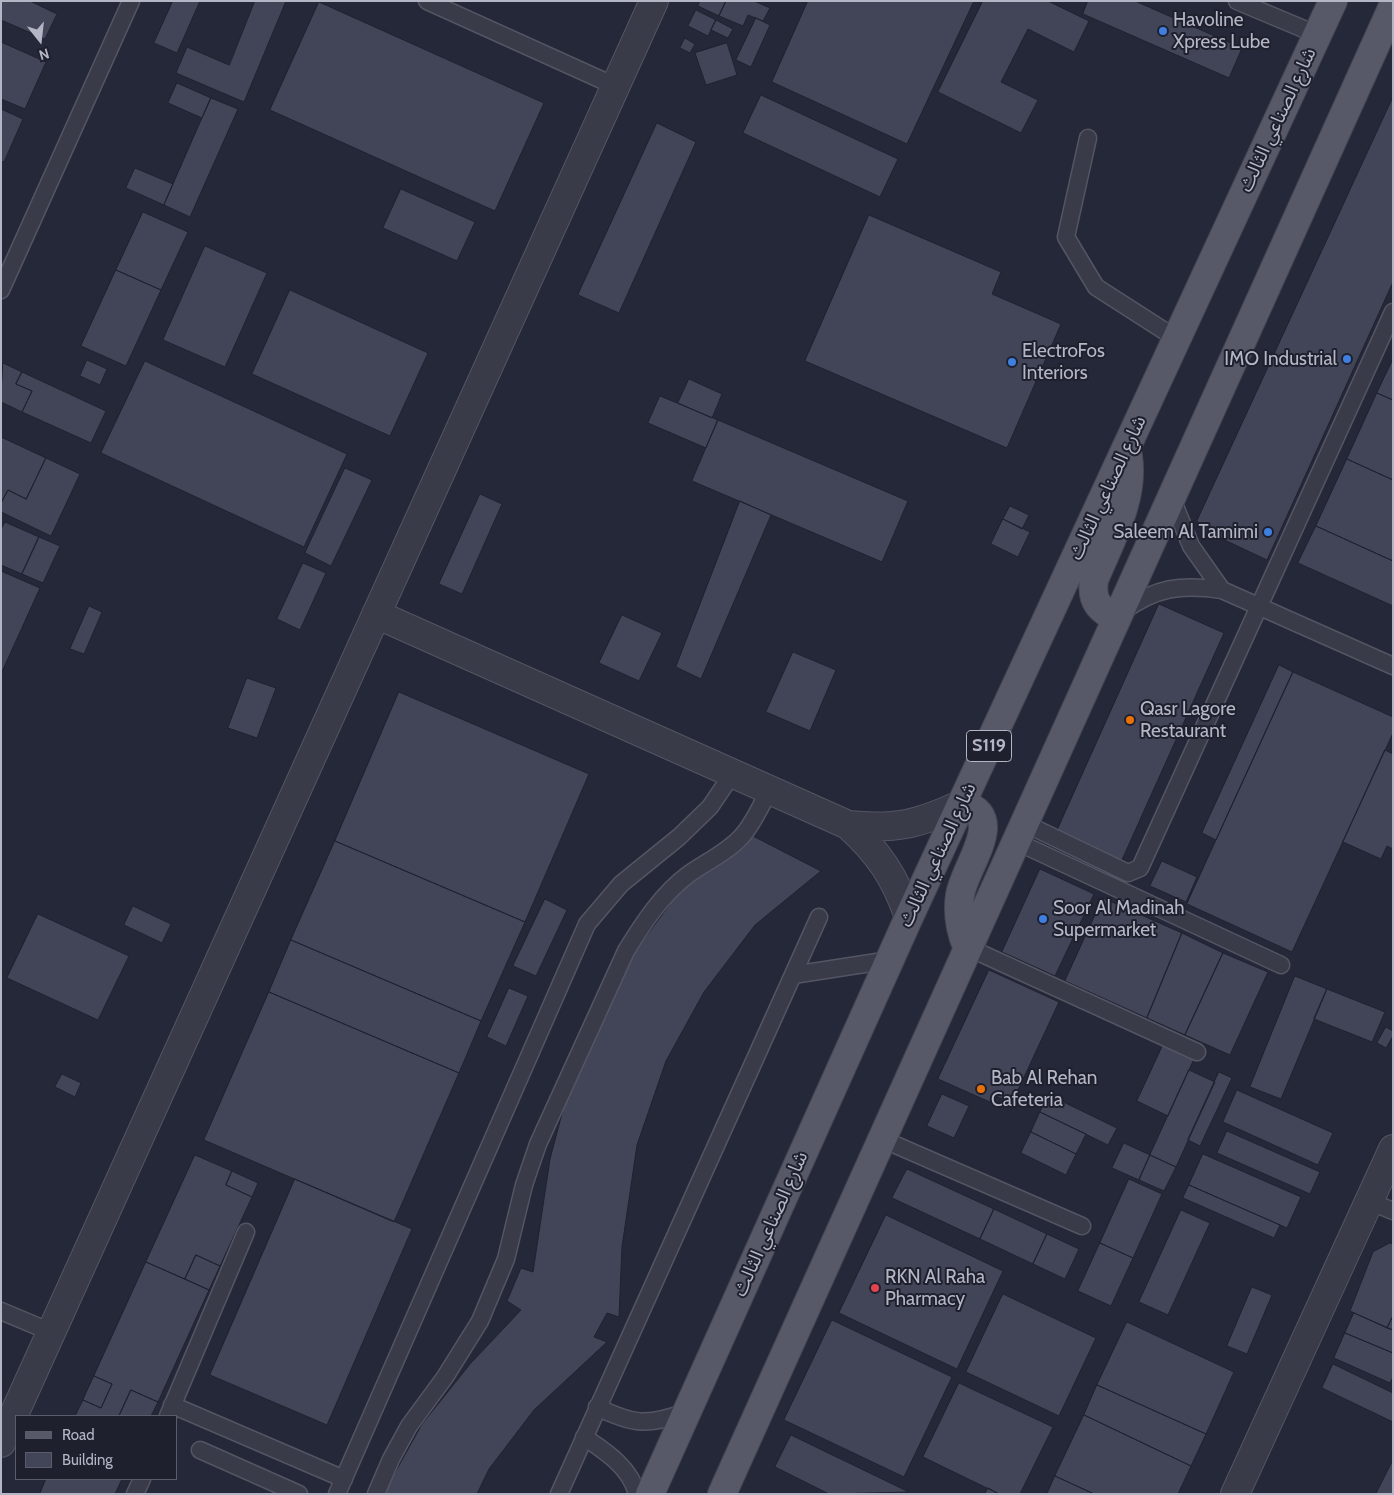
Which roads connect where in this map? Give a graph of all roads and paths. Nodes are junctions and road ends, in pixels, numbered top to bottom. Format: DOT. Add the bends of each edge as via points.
graph roads {
  1 [pos="131,1"];
  2 [pos="427,1"];
  3 [pos="654,1"];
  4 [pos="1237,1"];
  5 [pos="1333,1"];
  6 [pos="1393,6"];
  7 [pos="1318,36"];
  8 [pos="615,86"];
  9 [pos="1088,138"];
  10 [pos="1,290"];
  11 [pos="1393,312"];
  12 [pos="1177,339"];
  13 [pos="1126,447"];
  14 [pos="1171,496"];
  15 [pos="1222,590"];
  16 [pos="1259,606"];
  17 [pos="376,614"];
  18 [pos="1116,616"];
  19 [pos="1393,666"];
  20 [pos="733,773"];
  21 [pos="770,790"];
  22 [pos="962,804"];
  23 [pos="848,825"];
  24 [pos="1019,832"];
  25 [pos="819,917"];
  26 [pos="909,917"];
  27 [pos="967,947"];
  28 [pos="890,960"];
  29 [pos="1281,966"];
  30 [pos="793,974"];
  31 [pos="1197,1052"];
  32 [pos="882,1139"];
  33 [pos="1393,1149"];
  34 [pos="1381,1206"];
  35 [pos="1082,1226"];
  36 [pos="246,1232"];
  37 [pos="1,1311"];
  38 [pos="52,1332"];
  39 [pos="598,1407"];
  40 [pos="170,1411"];
  41 [pos="686,1412"];
  42 [pos="584,1437"];
  43 [pos="1,1443"];
  44 [pos="200,1450"];
  45 [pos="142,1480"];
  46 [pos="340,1486"];
  47 [pos="135,1494"];
  48 [pos="299,1494"];
  49 [pos="376,1494"];
  50 [pos="558,1494"];
  51 [pos="637,1494"];
  52 [pos="650,1494"];
  53 [pos="722,1494"];
  54 [pos="1235,1494"];
  1 -- 10 [label="lane"];
  2 -- 8 [label="lane"];
  3 -- 8 [label="street"];
  4 -- 7 [label="lane"];
  5 -- 7 [label="main road, شارع الصناعي الثالث / S119"];
  6 -- 14 [label="main road"];
  7 -- 12 [label="main road, شارع الصناعي الثالث / S119"];
  8 -- 17 [label="street"];
  9 -- 12 [label="lane" via="1066,237 1096,287"];
  11 -- 16 [label="lane"];
  12 -- 13 [label="main road, شارع الصناعي الثالث / S119"];
  13 -- 18 [label="main road" via="1129,472 1126,497 1092,593 1100,608"];
  13 -- 22 [label="main road, شارع الصناعي الثالث / S119"];
  14 -- 15 [label="lane" via="1191,546"];
  14 -- 18 [label="main road"];
  15 -- 16 [label="lane"];
  15 -- 18 [label="lane" via="1193,586 1165,589 1139,600"];
  16 -- 19 [label="lane"];
  16 -- 24 [label="lane" via="1140,868 1128,873"];
  17 -- 20 [label="street"];
  17 -- 38 [label="street"];
  18 -- 24 [label="main road"];
  20 -- 21 [label="street"];
  20 -- 46 [label="lane" via="710,807 679,837 620,884 587,924"];
  21 -- 23 [label="street"];
  21 -- 49 [label="lane" via="743,835 663,898 626,951 538,1144 506,1259 490,1299 464,1350 409,1426"];
  22 -- 23 [label="street" via="906,826"];
  22 -- 26 [label="main road, شارع الصناعي الثالث / S119"];
  22 -- 27 [label="main road" via="974,807 982,816 984,827 960,893 960,931"];
  23 -- 26 [label="street" via="886,866"];
  24 -- 27 [label="main road"];
  24 -- 29 [label="lane"];
  25 -- 30 [label="lane"];
  26 -- 28 [label="main road, شارع الصناعي الثالث / S119"];
  27 -- 31 [label="lane"];
  27 -- 32 [label="main road"];
  28 -- 30 [label="lane"];
  28 -- 41 [label="main road, شارع الصناعي الثالث / S119"];
  30 -- 39 [label="lane"];
  32 -- 35 [label="lane"];
  32 -- 53 [label="main road"];
  33 -- 34 [label="street"];
  34 -- 54 [label="street"];
  36 -- 40 [label="lane"];
  37 -- 38 [label="lane"];
  38 -- 43 [label="street"];
  39 -- 41 [label="lane" via="624,1420 645,1422"];
  39 -- 42 [label="lane"];
  40 -- 46 [label="lane"];
  41 -- 52 [label="main road, شارع الصناعي الثالث / S119"];
  42 -- 50 [label="lane"];
  42 -- 51 [label="lane" via="610,1454 625,1470"];
  44 -- 48 [label="lane"];
  45 -- 47 [label="lane"];
}
